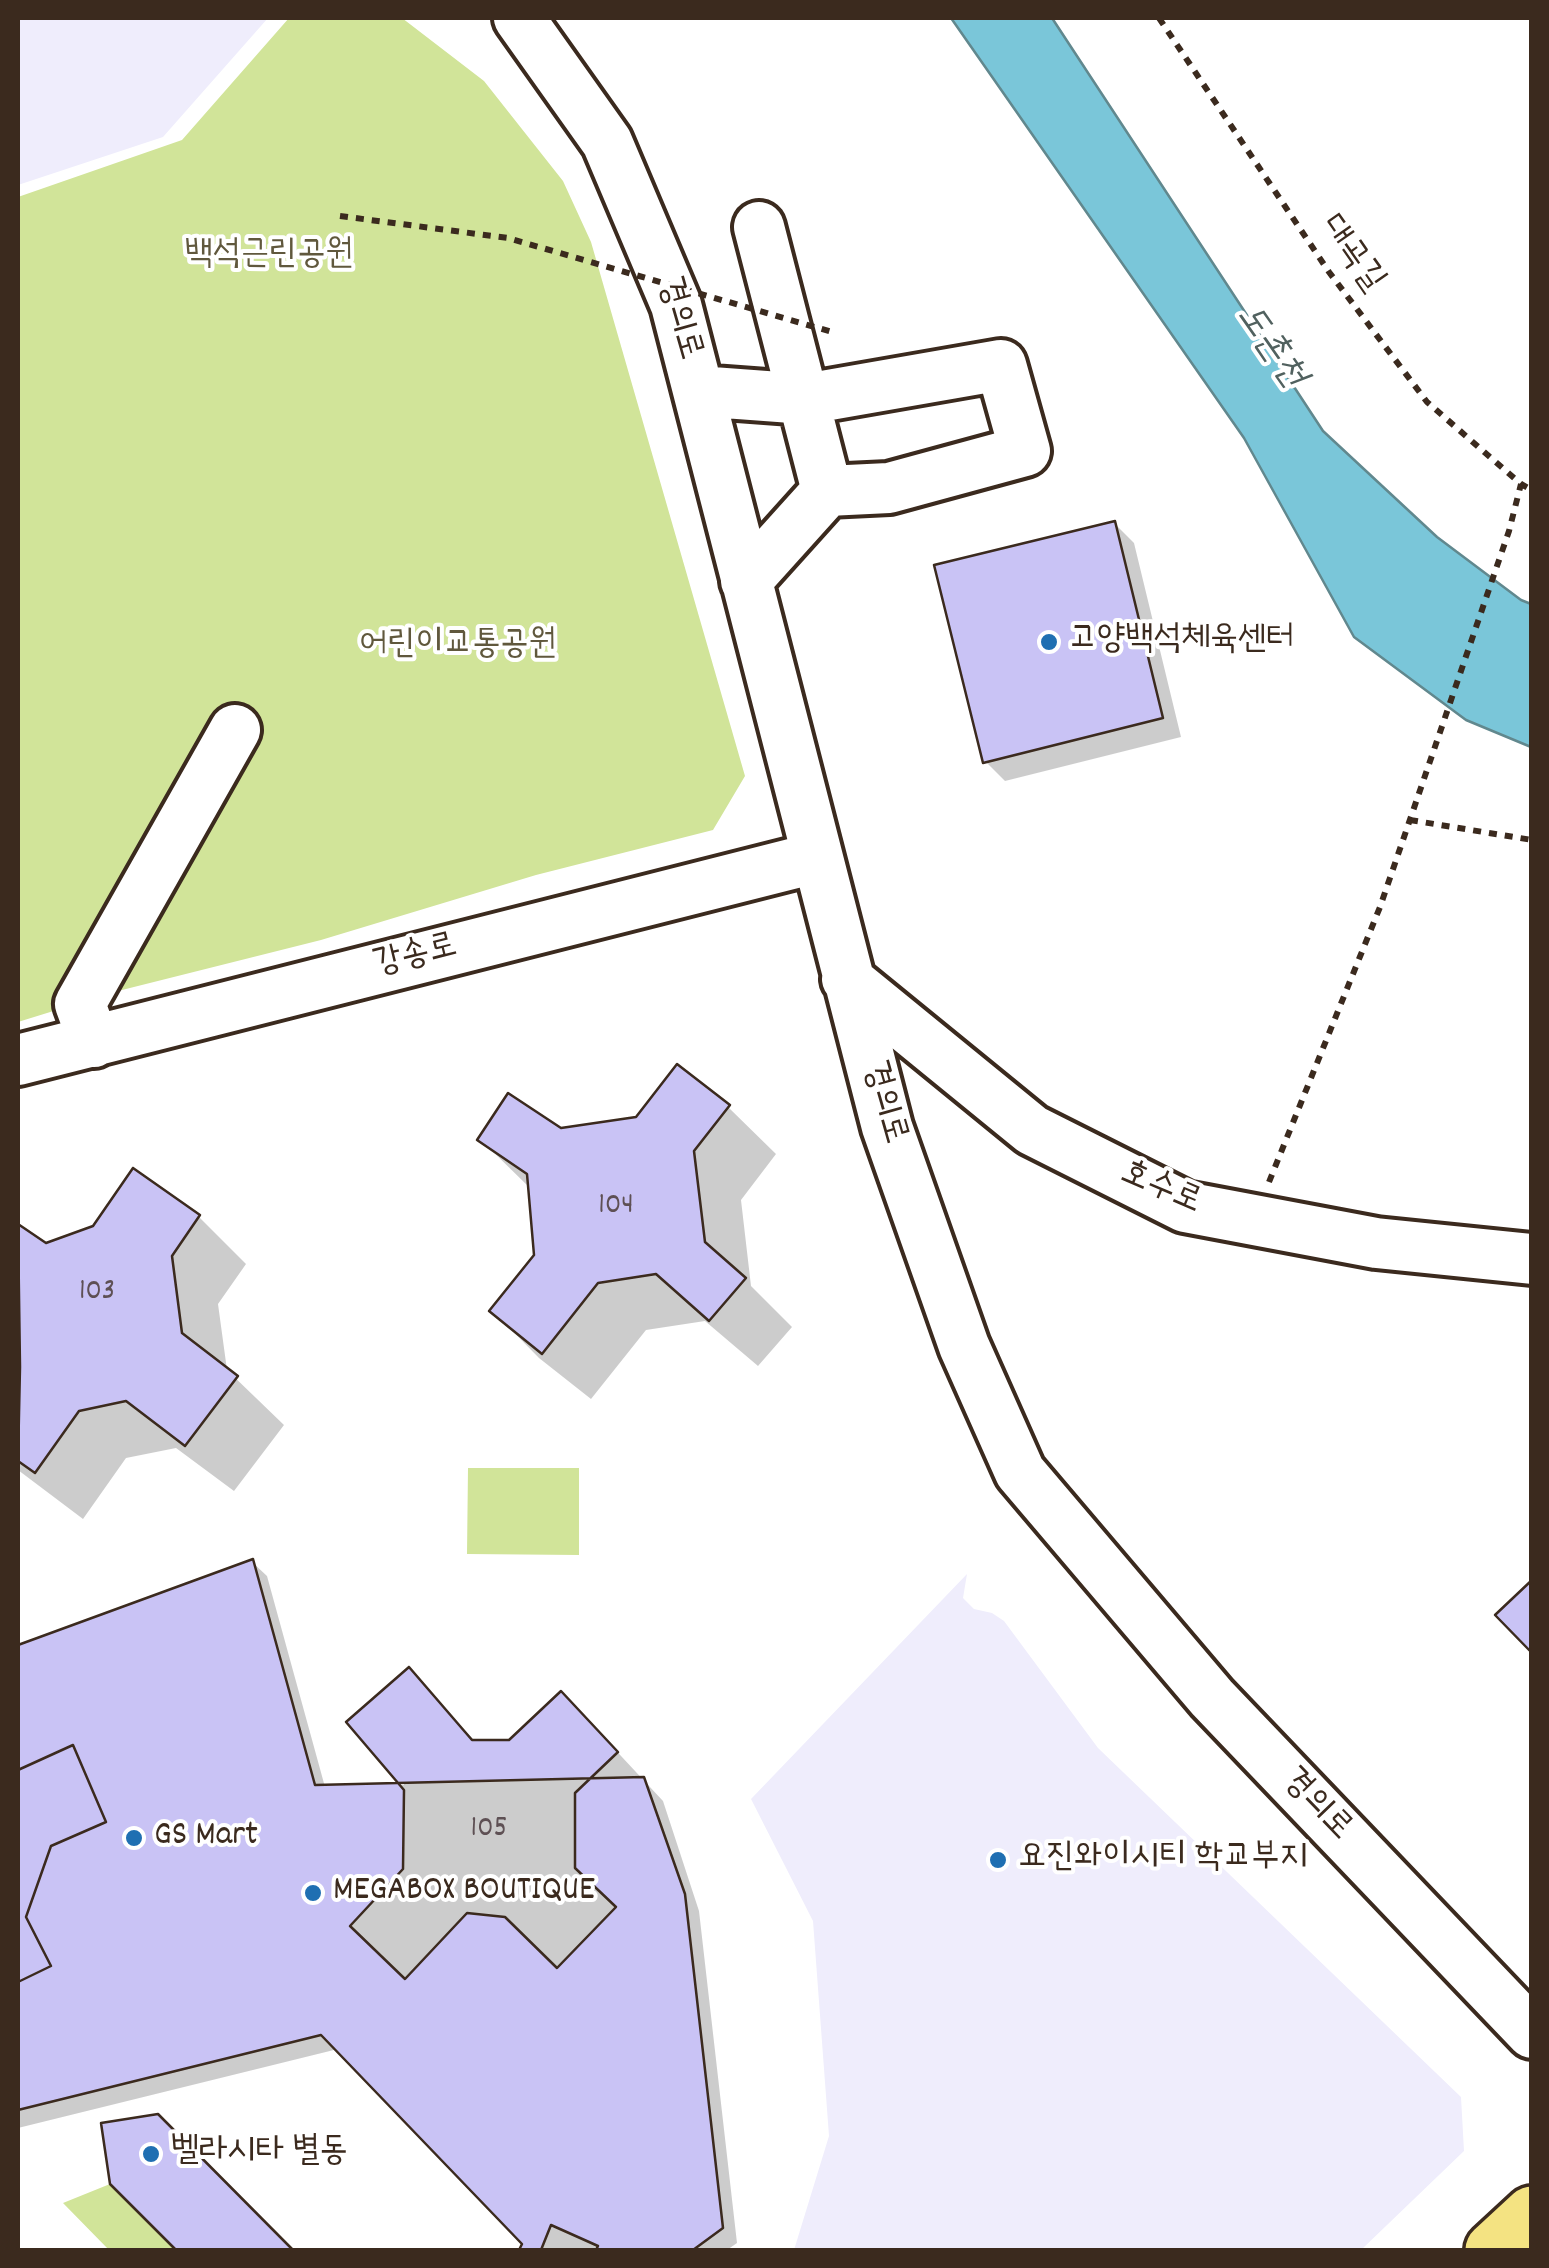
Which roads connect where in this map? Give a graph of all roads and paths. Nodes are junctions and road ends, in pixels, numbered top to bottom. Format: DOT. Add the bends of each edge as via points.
graph roads {
  1 [pos="519,18"];
  2 [pos="1163,18"];
  3 [pos="340,216"];
  4 [pos="759,226"];
  5 [pos="808,325"];
  6 [pos="698,391"];
  7 [pos="806,399"];
  8 [pos="1521,484"];
  9 [pos="1532,490"];
  10 [pos="828,491"];
  11 [pos="746,582"];
  12 [pos="234,730"];
  13 [pos="1410,820"];
  14 [pos="1532,840"];
  15 [pos="815,858"];
  16 [pos="847,979"];
  17 [pos="94,1042"];
  18 [pos="18,1060"];
  19 [pos="1253,1220"];
  20 [pos="1532,1259"];
  21 [pos="1532,2032"];
  22 [pos="1532,2214"];
  23 [pos="1493,2250"];
  1 -- 6 [label="street, 경의로" via="608,142 660,260"];
  2 -- 8 [label="path, 대곡길" via="1329,272 1427,402"];
  3 -- 5 [label="path, bridge" via="508,238"];
  4 -- 5 [label="street"];
  5 -- 7 [label="street"];
  6 -- 7 [label="street"];
  6 -- 11 [label="street, 경의로"];
  7 -- 10 [label="street"];
  7 -- 10 [label="street" via="1001,365 1025,451 888,488"];
  8 -- 9 [label="path, 대곡길"];
  8 -- 13 [label="path"];
  10 -- 11 [label="street"];
  11 -- 15 [label="street, 경의로"];
  12 -- 17 [label="street" via="80,1004"];
  13 -- 14 [label="path"];
  13 -- 19 [label="path"];
  15 -- 16 [label="street, 경의로"];
  15 -- 17 [label="street, 강송로"];
  16 -- 19 [label="street, 호수로" via="1032,1130 1185,1207"];
  16 -- 21 [label="street, 경의로" via="887,1128 964,1346 1020,1472 1212,1698"];
  17 -- 18 [label="street, 강송로"];
  19 -- 20 [label="street, 호수로" via="1376,1243"];
  22 -- 23 [label="main road"];
}
